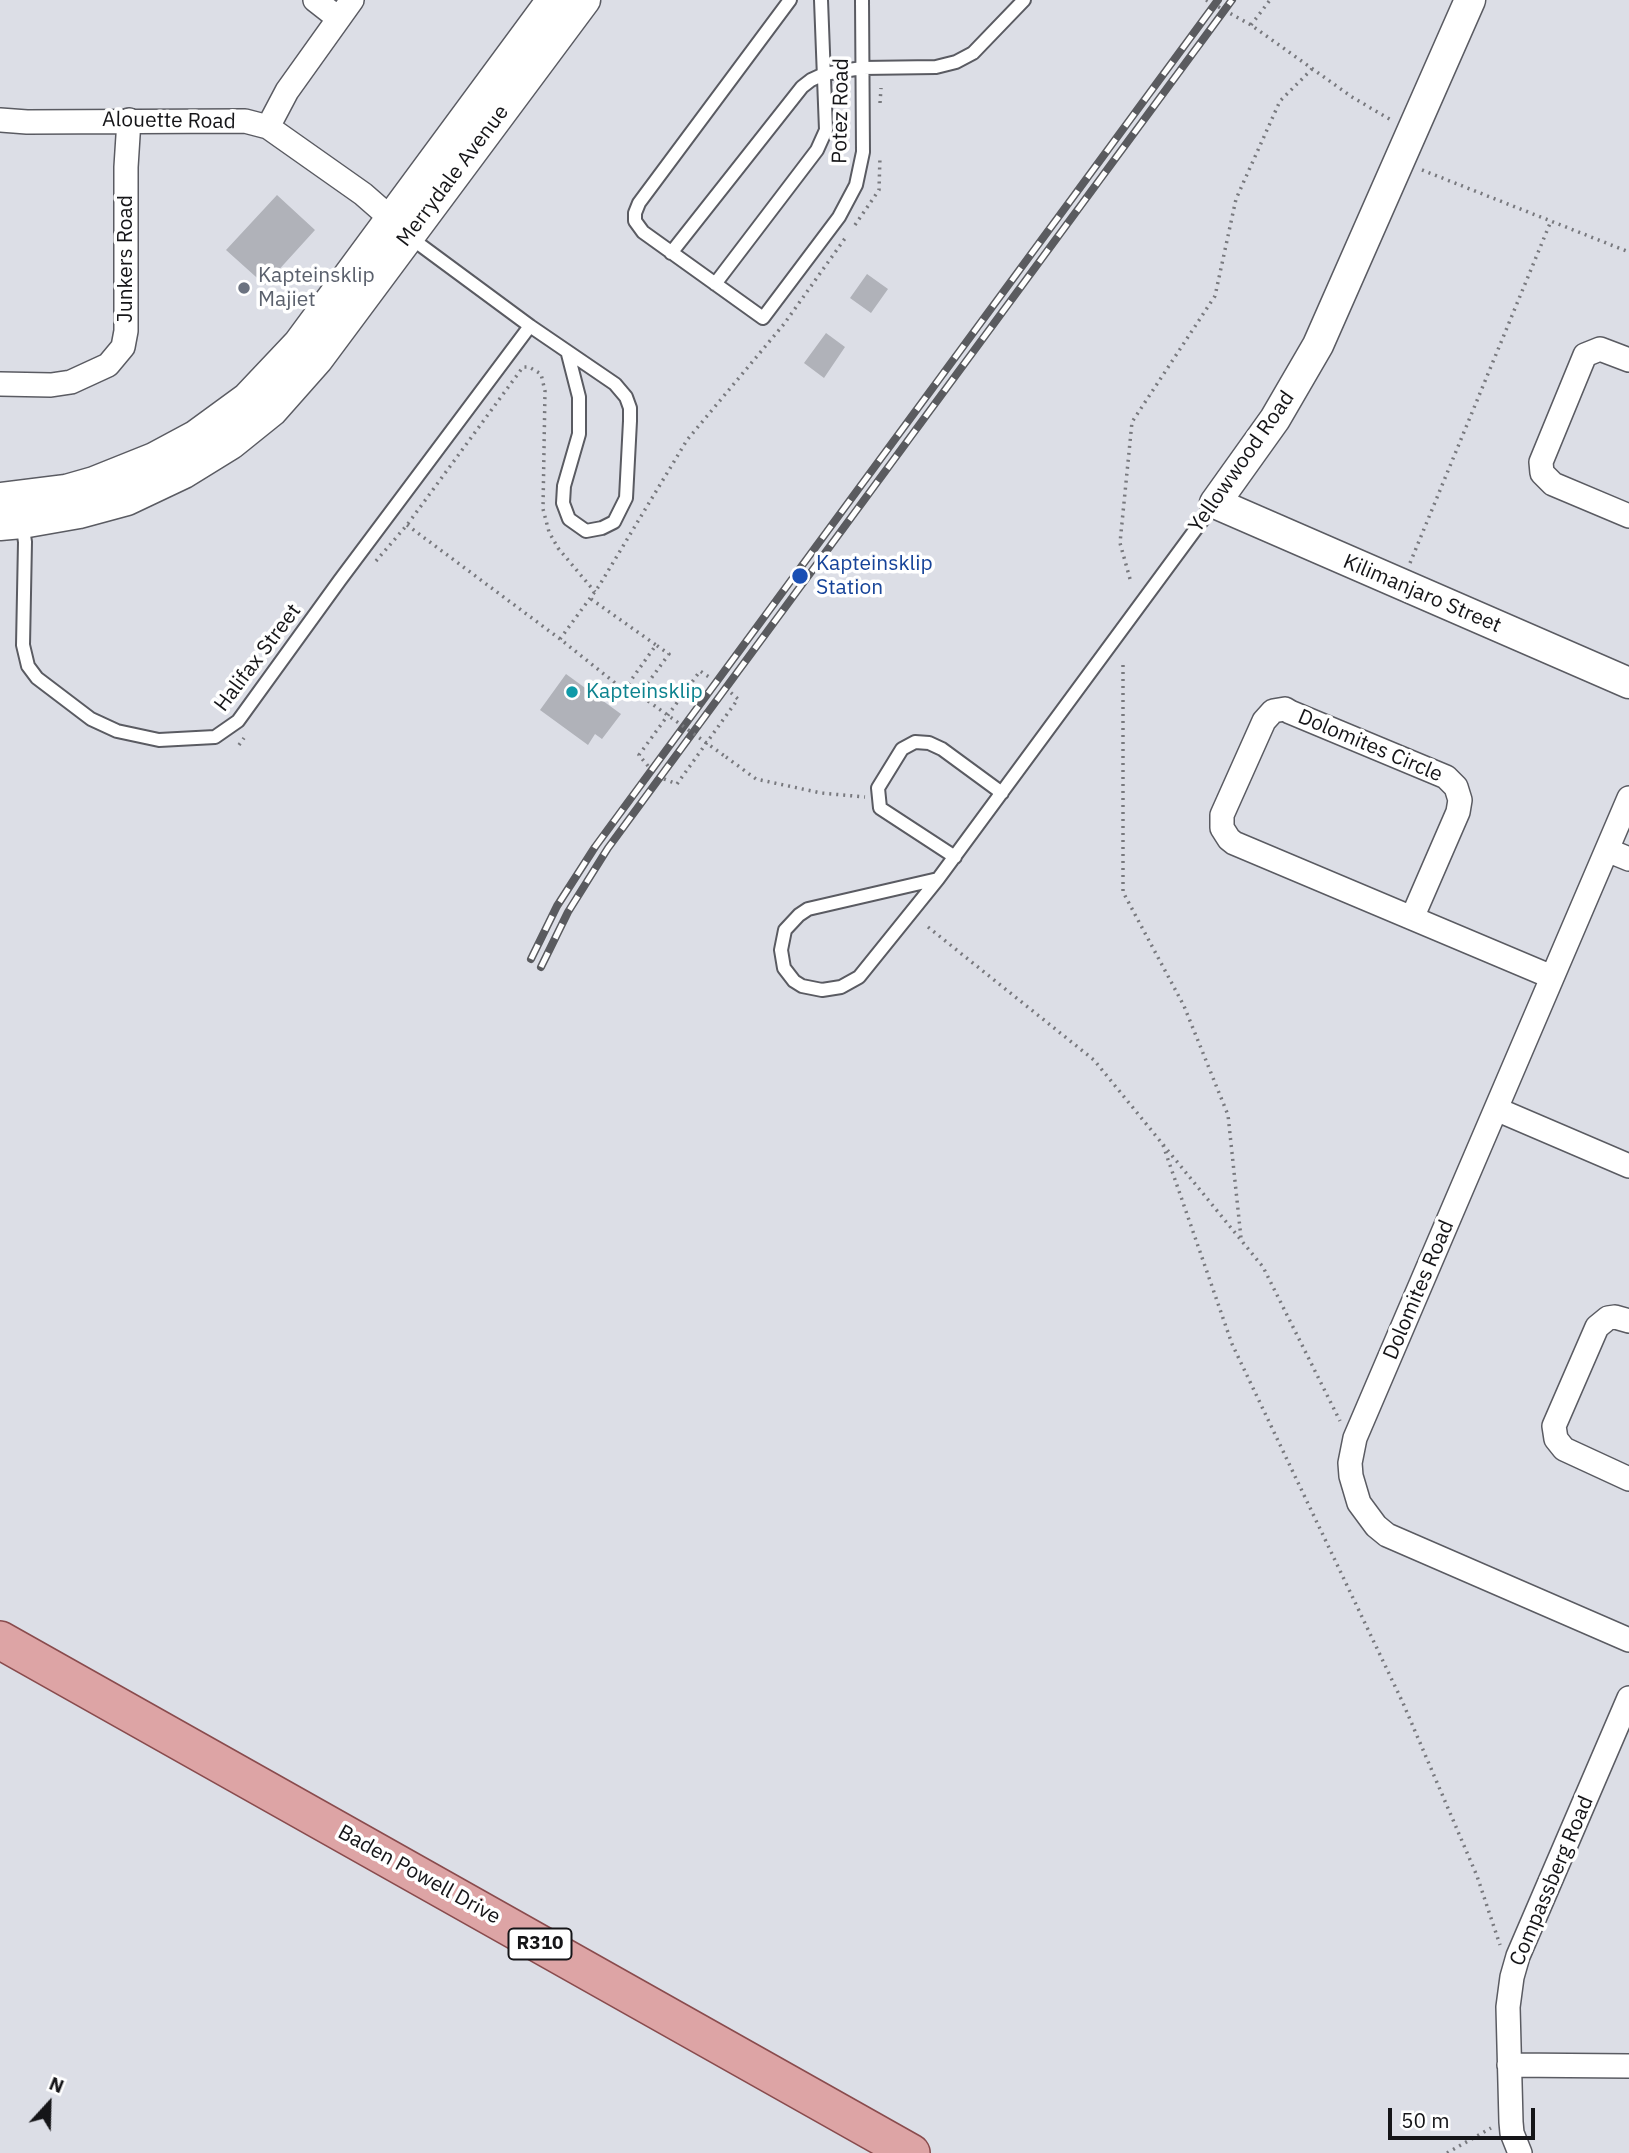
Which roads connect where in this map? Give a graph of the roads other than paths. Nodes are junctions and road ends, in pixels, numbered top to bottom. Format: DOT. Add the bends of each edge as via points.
graph roads {
  1 [pos="315,0"];
  2 [pos="552,0"];
  3 [pos="585,0"];
  4 [pos="790,0"];
  5 [pos="821,0"];
  6 [pos="862,0"];
  7 [pos="1024,0"];
  8 [pos="1470,0"];
  9 [pos="345,9"];
  10 [pos="862,68"];
  11 [pos="824,74"];
  12 [pos="0,120"];
  13 [pos="129,120"];
  14 [pos="268,127"];
  15 [pos="400,226"];
  16 [pos="671,253"];
  17 [pos="715,284"];
  18 [pos="530,326"];
  19 [pos="568,354"];
  20 [pos="1629,360"];
  21 [pos="0,384"];
  22 [pos="1216,503"];
  23 [pos="10,510"];
  24 [pos="1629,516"];
  25 [pos="1629,683"];
  26 [pos="1002,793"];
  27 [pos="1629,798"];
  28 [pos="1607,850"];
  29 [pos="954,857"];
  30 [pos="1629,859"];
  31 [pos="938,879"];
  32 [pos="1412,918"];
  33 [pos="1552,978"];
  34 [pos="1496,1109"];
  35 [pos="1629,1167"];
  36 [pos="1629,1321"];
  37 [pos="1629,1479"];
  38 [pos="0,1640"];
  39 [pos="1629,1640"];
  40 [pos="1629,1698"];
  41 [pos="1509,2065"];
  42 [pos="1629,2066"];
  43 [pos="911,2153"];
  44 [pos="1520,2153"];
  1 -- 9 [label="street"];
  2 -- 15 [label="street, Merrydale Avenue"];
  3 -- 15 [label="street, Merrydale Avenue"];
  4 -- 16 [label="lane" via="639,203 635,222"];
  5 -- 11 [label="lane"];
  6 -- 10 [label="lane, Potez Road"];
  7 -- 10 [label="lane" via="972,53 956,62 936,67"];
  8 -- 22 [label="street, Yellowwood Road" via="1318,345 1275,419"];
  9 -- 14 [label="street" via="287,91"];
  10 -- 11 [label="lane"];
  10 -- 17 [label="lane, Potez Road" via="863,152 856,185 839,217 763,318"];
  11 -- 16 [label="lane" via="802,87"];
  11 -- 17 [label="lane" via="827,121 822,141"];
  12 -- 13 [label="street, Alouette Road"];
  13 -- 14 [label="street, Alouette Road" via="245,121"];
  13 -- 21 [label="street, Junkers Road" via="123,347 108,365 71,382"];
  14 -- 15 [label="street, Alouette Road"];
  15 -- 18 [label="lane"];
  15 -- 23 [label="street, Merrydale Avenue" via="299,343 220,420 154,458"];
  16 -- 17 [label="lane"];
  18 -- 19 [label="lane"];
  18 -- 23 [label="lane, Halifax Street" via="238,721 215,737 159,740 117,731 92,719 37,678 28,666 23,645 25,542"];
  19 -- 19 [label="lane" via="615,384 630,408 626,498 614,522 586,531 569,519 563,503 579,434 579,397"];
  20 -- 24 [label="street" via="1600,349 1585,355 1541,462 1542,473 1553,484"];
  22 -- 25 [label="street, Kilimanjaro Street"];
  22 -- 26 [label="lane, Yellowwood Road"];
  26 -- 29 [label="lane, Yellowwood Road"];
  26 -- 29 [label="lane" via="942,748 915,742 902,748 878,788 880,808"];
  27 -- 28 [label="street, Dolomites Road"];
  28 -- 30 [label="street"];
  28 -- 33 [label="street, Dolomites Road"];
  29 -- 31 [label="lane, Yellowwood Road"];
  31 -- 31 [label="lane, Yellowwood Road" via="850,983 812,989 794,981 785,968 781,950 785,930 808,909"];
  32 -- 32 [label="street, Dolomites Circle" via="1458,813 1456,787 1446,778 1285,709 1273,711 1264,721 1222,815 1225,834 1234,843"];
  32 -- 33 [label="street, Dolomites Circle"];
  33 -- 34 [label="street, Dolomites Road"];
  34 -- 35 [label="street"];
  34 -- 39 [label="street, Dolomites Road" via="1359,1429 1351,1476 1359,1503 1376,1526 1400,1542"];
  36 -- 37 [label="street" via="1608,1318 1597,1327 1555,1426 1556,1439 1564,1449"];
  38 -- 43 [label="main road, Baden Powell Drive / R310"];
  40 -- 41 [label="street, Compassberg Road" via="1514,1968 1508,2007"];
  41 -- 42 [label="street"];
  41 -- 44 [label="street, Compassberg Road" via="1512,2133"];
}
